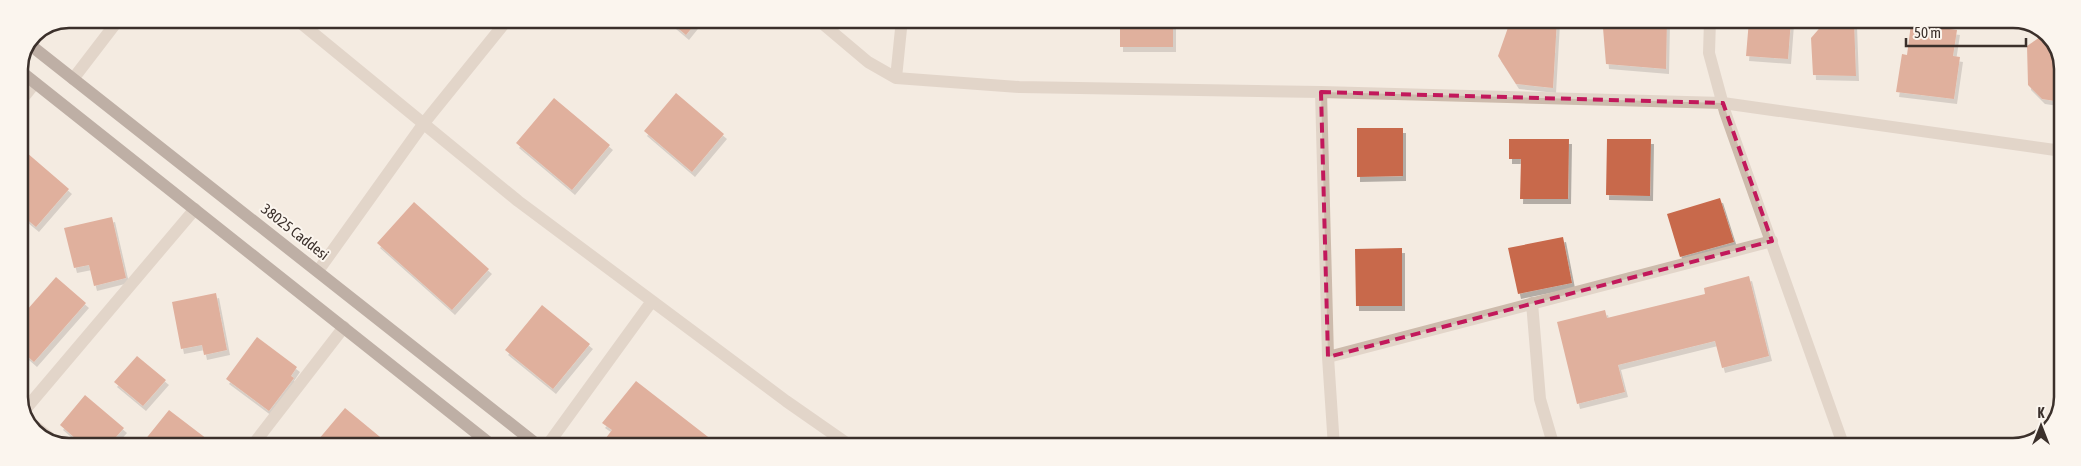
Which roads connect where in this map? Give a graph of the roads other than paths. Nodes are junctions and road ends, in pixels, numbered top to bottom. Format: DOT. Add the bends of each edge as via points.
graph roads {
  1 [pos="113,28"];
  2 [pos="307,28"];
  3 [pos="501,28"];
  4 [pos="828,28"];
  5 [pos="901,28"];
  6 [pos="1710,28"];
  7 [pos="33,47"];
  8 [pos="28,77"];
  9 [pos="896,78"];
  10 [pos="74,79"];
  11 [pos="35,83"];
  12 [pos="28,92"];
  13 [pos="1321,92"];
  14 [pos="1723,103"];
  15 [pos="424,123"];
  16 [pos="2053,150"];
  17 [pos="195,208"];
  18 [pos="1772,241"];
  19 [pos="318,271"];
  20 [pos="652,301"];
  21 [pos="1532,304"];
  22 [pos="344,327"];
  23 [pos="1328,357"];
  24 [pos="29,405"];
  25 [pos="258,438"];
  26 [pos="484,438"];
  27 [pos="529,438"];
  28 [pos="553,438"];
  29 [pos="839,438"];
  30 [pos="1333,438"];
  31 [pos="1551,438"];
  32 [pos="1841,438"];
  1 -- 10 [label="street"];
  2 -- 15 [label="street"];
  3 -- 15 [label="street"];
  4 -- 9 [label="street" via="868,62"];
  5 -- 9 [label="street"];
  6 -- 14 [label="street" via="1709,53"];
  7 -- 10 [label="main road, 38025 Caddesi"];
  8 -- 11 [label="main road"];
  9 -- 13 [label="street" via="1019,87"];
  10 -- 19 [label="main road, 38025 Caddesi"];
  11 -- 12 [label="street"];
  11 -- 17 [label="main road"];
  13 -- 14 [label="street"];
  13 -- 23 [label="street"];
  14 -- 16 [label="street"];
  14 -- 18 [label="street"];
  15 -- 19 [label="street"];
  15 -- 20 [label="street" via="518,201"];
  17 -- 22 [label="main road"];
  17 -- 24 [label="street"];
  18 -- 21 [label="street"];
  18 -- 32 [label="street"];
  19 -- 27 [label="main road, 38025 Caddesi"];
  20 -- 28 [label="street"];
  20 -- 29 [label="street"];
  21 -- 23 [label="street"];
  21 -- 31 [label="street" via="1540,399"];
  22 -- 25 [label="street"];
  22 -- 26 [label="main road"];
  23 -- 30 [label="street"];
}
